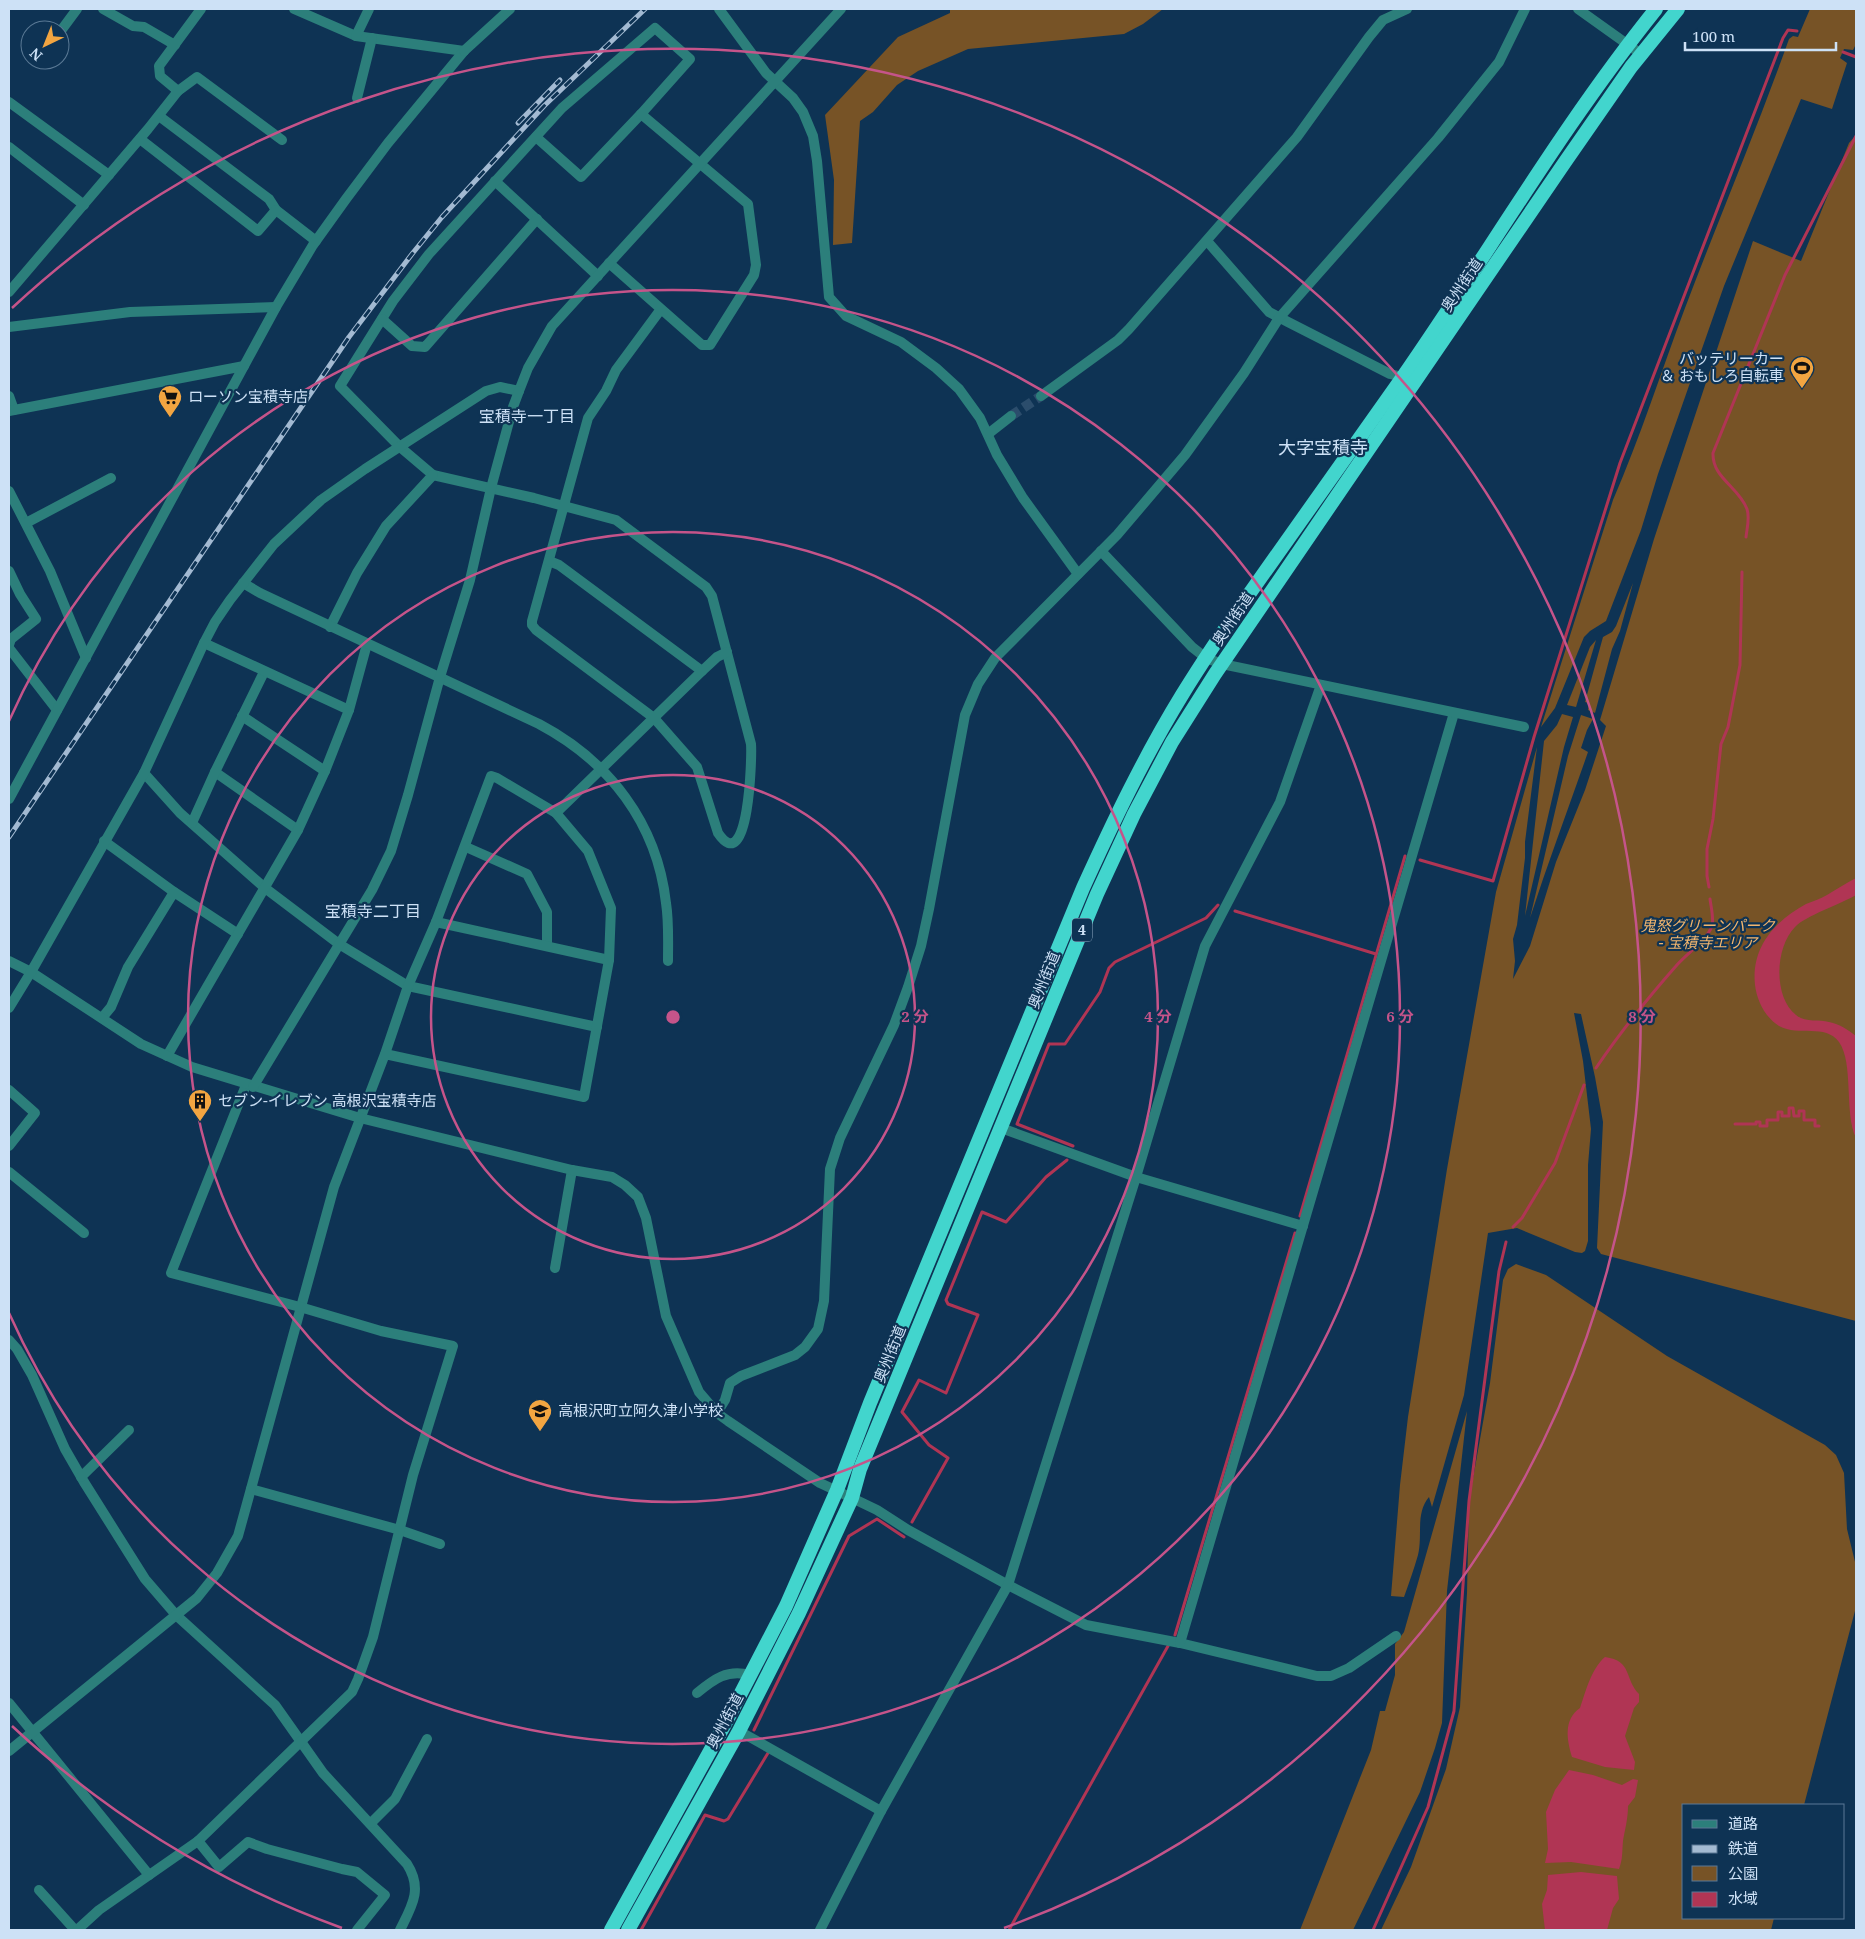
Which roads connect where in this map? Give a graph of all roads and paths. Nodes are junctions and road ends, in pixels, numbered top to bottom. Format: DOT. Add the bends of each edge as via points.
graph roads {
  1 [pos="77,9"];
  2 [pos="103,9"];
  3 [pos="201,9"];
  4 [pos="294,9"];
  5 [pos="369,9"];
  6 [pos="510,9"];
  7 [pos="719,9"];
  8 [pos="841,9"];
  9 [pos="1407,9"];
  10 [pos="1525,9"];
  11 [pos="1578,9"];
  12 [pos="1656,9"];
  13 [pos="1678,9"];
  14 [pos="69,20"];
  15 [pos="356,36"];
  16 [pos="372,38"];
  17 [pos="175,45"];
  18 [pos="1628,45"];
  19 [pos="464,51"];
  20 [pos="1641,54"];
  21 [pos="775,81"];
  22 [pos="178,91"];
  23 [pos="357,98"];
  24 [pos="9,102"];
  25 [pos="641,114"];
  26 [pos="159,116"];
  27 [pos="536,137"];
  28 [pos="140,139"];
  29 [pos="282,140"];
  30 [pos="9,147"];
  31 [pos="700,162"];
  32 [pos="109,175"];
  33 [pos="495,181"];
  34 [pos="84,205"];
  35 [pos="276,210"];
  36 [pos="537,219"];
  37 [pos="316,241"];
  38 [pos="1207,241"];
  39 [pos="610,263"];
  40 [pos="598,276"];
  41 [pos="9,291"];
  42 [pos="276,307"];
  43 [pos="661,309"];
  44 [pos="1279,318"];
  45 [pos="382,319"];
  46 [pos="9,327"];
  47 [pos="244,366"];
  48 [pos="1402,377"];
  49 [pos="519,391"];
  50 [pos="9,396"];
  51 [pos="1041,396"];
  52 [pos="11,410"];
  53 [pos="1010,416"];
  54 [pos="988,434"];
  55 [pos="400,447"];
  56 [pos="433,475"];
  57 [pos="112,478"];
  58 [pos="491,488"];
  59 [pos="9,491"];
  60 [pos="563,506"];
  61 [pos="26,523"];
  62 [pos="1101,551"];
  63 [pos="549,561"];
  64 [pos="9,570"];
  65 [pos="1078,574"];
  66 [pos="243,583"];
  67 [pos="330,626"];
  68 [pos="204,643"];
  69 [pos="367,644"];
  70 [pos="9,646"];
  71 [pos="728,652"];
  72 [pos="86,658"];
  73 [pos="1206,658"];
  74 [pos="1222,664"];
  75 [pos="702,671"];
  76 [pos="264,672"];
  77 [pos="440,677"];
  78 [pos="1321,686"];
  79 [pos="57,710"];
  80 [pos="349,710"];
  81 [pos="1454,713"];
  82 [pos="242,716"];
  83 [pos="654,718"];
  84 [pos="1524,727"];
  85 [pos="601,769"];
  86 [pos="325,771"];
  87 [pos="214,772"];
  88 [pos="144,773"];
  89 [pos="9,799"];
  90 [pos="556,813"];
  91 [pos="192,823"];
  92 [pos="298,830"];
  93 [pos="104,841"];
  94 [pos="466,846"];
  95 [pos="265,888"];
  96 [pos="174,892"];
  97 [pos="436,922"];
  98 [pos="238,934"];
  99 [pos="339,944"];
  100 [pos="547,946"];
  101 [pos="609,960"];
  102 [pos="9,961"];
  103 [pos="668,961"];
  104 [pos="31,972"];
  105 [pos="408,986"];
  106 [pos="9,1008"];
  107 [pos="102,1018"];
  108 [pos="597,1027"];
  109 [pos="385,1054"];
  110 [pos="167,1056"];
  111 [pos="250,1086"];
  112 [pos="9,1090"];
  113 [pos="360,1118"];
  114 [pos="1001,1128"];
  115 [pos="9,1146"];
  116 [pos="572,1170"];
  117 [pos="9,1172"];
  118 [pos="1136,1177"];
  119 [pos="1303,1226"];
  120 [pos="84,1233"];
  121 [pos="554,1268"];
  122 [pos="300,1307"];
  123 [pos="9,1340"];
  124 [pos="717,1413"];
  125 [pos="129,1430"];
  126 [pos="81,1477"];
  127 [pos="251,1489"];
  128 [pos="837,1490"];
  129 [pos="852,1498"];
  130 [pos="400,1530"];
  131 [pos="440,1544"];
  132 [pos="1008,1585"];
  133 [pos="176,1615"];
  134 [pos="1396,1636"];
  135 [pos="1180,1643"];
  136 [pos="750,1675"];
  137 [pos="697,1693"];
  138 [pos="9,1703"];
  139 [pos="739,1731"];
  140 [pos="32,1732"];
  141 [pos="427,1739"];
  142 [pos="301,1742"];
  143 [pos="9,1752"];
  144 [pos="881,1811"];
  145 [pos="371,1824"];
  146 [pos="198,1841"];
  147 [pos="149,1875"];
  148 [pos="40,1890"];
  149 [pos="76,1930"];
  150 [pos="357,1930"];
  151 [pos="400,1930"];
  152 [pos="611,1930"];
  153 [pos="628,1930"];
  154 [pos="820,1930"];
  1 -- 14 [label="street"];
  2 -- 17 [label="street"];
  3 -- 17 [label="street"];
  4 -- 15 [label="street"];
  5 -- 15 [label="street"];
  6 -- 19 [label="street"];
  7 -- 21 [label="street"];
  8 -- 21 [label="street"];
  9 -- 38 [label="street" via="1384,20 1369,37 1297,137"];
  10 -- 44 [label="street" via="1499,62 1450,123"];
  11 -- 18 [label="street"];
  12 -- 18 [label="highway, 奥州街道 / 4"];
  13 -- 20 [label="highway, 奥州街道 / 4"];
  15 -- 16 [label="street"];
  16 -- 19 [label="street"];
  16 -- 23 [label="street"];
  17 -- 22 [label="street" via="159,66 160,76"];
  18 -- 20 [label="street"];
  18 -- 48 [label="highway, 奥州街道 / 4" via="1544,163"];
  19 -- 37 [label="street" via="388,143"];
  20 -- 74 [label="highway, 奥州街道 / 4"];
  21 -- 31 [label="street"];
  21 -- 54 [label="street" via="803,112 812,136 829,298 846,316 901,342 936,368 958,389"];
  22 -- 26 [label="street"];
  22 -- 29 [label="street" via="197,77"];
  24 -- 32 [label="street"];
  25 -- 27 [label="street" via="581,177"];
  25 -- 27 [label="street" via="690,59 655,28 562,108"];
  25 -- 31 [label="street"];
  26 -- 28 [label="street"];
  26 -- 35 [label="street" via="269,199"];
  27 -- 33 [label="street"];
  28 -- 32 [label="street"];
  28 -- 35 [label="street" via="258,231"];
  30 -- 34 [label="street"];
  31 -- 39 [label="street"];
  31 -- 43 [label="street" via="748,204 756,266 754,275 710,345 702,346"];
  32 -- 34 [label="street"];
  33 -- 36 [label="street"];
  33 -- 45 [label="street" via="429,254"];
  34 -- 41 [label="street"];
  35 -- 37 [label="street"];
  36 -- 40 [label="street"];
  36 -- 45 [label="street" via="425,347 412,346"];
  37 -- 42 [label="street"];
  38 -- 44 [label="street" via="1269,312"];
  38 -- 51 [label="street" via="1118,340"];
  39 -- 40 [label="street"];
  39 -- 43 [label="street"];
  40 -- 49 [label="street" via="552,326"];
  42 -- 46 [label="street" via="130,312"];
  42 -- 47 [label="street"];
  43 -- 60 [label="street" via="616,370 588,418"];
  44 -- 48 [label="street"];
  44 -- 62 [label="street" via="1185,455"];
  45 -- 55 [label="street" via="340,386"];
  47 -- 52 [label="street"];
  47 -- 72 [label="street"];
  48 -- 73 [label="highway, 奥州街道 / 4"];
  49 -- 55 [label="street" via="500,387 486,391"];
  49 -- 58 [label="street"];
  50 -- 52 [label="street"];
  53 -- 54 [label="street"];
  54 -- 65 [label="street" via="1023,498"];
  55 -- 56 [label="street"];
  55 -- 66 [label="street" via="341,485 308,512 274,544"];
  56 -- 58 [label="street"];
  56 -- 67 [label="street" via="386,526"];
  57 -- 61 [label="street"];
  58 -- 60 [label="street"];
  58 -- 77 [label="street" via="470,580"];
  59 -- 61 [label="street"];
  60 -- 63 [label="street"];
  60 -- 71 [label="street" via="616,520 706,587 712,596"];
  61 -- 72 [label="street" via="53,577"];
  62 -- 65 [label="street"];
  62 -- 73 [label="street" via="1178,634"];
  63 -- 75 [label="street" via="559,565"];
  63 -- 83 [label="street" via="532,625"];
  64 -- 70 [label="street" via="36,620 11,639"];
  65 -- 124 [label="street" via="995,658 970,700 921,946 894,1025 840,1138 830,1169 824,1300 818,1329 795,1355 730,1383"];
  66 -- 67 [label="street"];
  66 -- 68 [label="street" via="214,622"];
  67 -- 69 [label="street"];
  68 -- 76 [label="street"];
  68 -- 88 [label="street"];
  69 -- 77 [label="street"];
  69 -- 80 [label="street"];
  70 -- 79 [label="street"];
  71 -- 75 [label="street" via="716,657"];
  71 -- 83 [label="street" via="752,757 747,815 739,837 734,841 728,843 718,832 698,767"];
  72 -- 79 [label="street"];
  73 -- 74 [label="street"];
  73 -- 128 [label="highway, 奥州街道 / 4" via="1120,807 1083,888 866,1411"];
  74 -- 78 [label="street"];
  74 -- 114 [label="highway, 奥州街道 / 4" via="1172,742 1134,814 1097,894"];
  75 -- 83 [label="street"];
  76 -- 80 [label="street"];
  76 -- 82 [label="street"];
  77 -- 85 [label="street" via="561,735"];
  77 -- 99 [label="street" via="391,851"];
  78 -- 81 [label="street"];
  78 -- 118 [label="street" via="1280,802 1205,946"];
  79 -- 89 [label="street"];
  80 -- 86 [label="street"];
  81 -- 84 [label="street"];
  81 -- 119 [label="street"];
  82 -- 86 [label="street"];
  82 -- 87 [label="street"];
  83 -- 85 [label="street"];
  85 -- 90 [label="street"];
  85 -- 103 [label="street" via="625,795 652,845 666,904"];
  86 -- 92 [label="street"];
  87 -- 91 [label="street"];
  87 -- 92 [label="street"];
  88 -- 91 [label="street"];
  88 -- 93 [label="street"];
  90 -- 94 [label="street" via="491,776"];
  90 -- 101 [label="street" via="588,851 612,908"];
  91 -- 95 [label="street"];
  92 -- 95 [label="street"];
  93 -- 96 [label="street"];
  93 -- 104 [label="street"];
  94 -- 97 [label="street"];
  94 -- 100 [label="street" via="527,874 547,912"];
  95 -- 98 [label="street"];
  95 -- 99 [label="street"];
  96 -- 98 [label="street"];
  96 -- 107 [label="street" via="128,967 111,1007"];
  97 -- 100 [label="street"];
  97 -- 105 [label="street"];
  98 -- 110 [label="street"];
  99 -- 105 [label="street"];
  99 -- 111 [label="street"];
  100 -- 101 [label="street"];
  101 -- 108 [label="street"];
  102 -- 104 [label="street"];
  104 -- 106 [label="street"];
  104 -- 107 [label="street"];
  105 -- 108 [label="street"];
  105 -- 109 [label="street"];
  107 -- 110 [label="street" via="141,1044"];
  108 -- 109 [label="street" via="584,1097"];
  109 -- 113 [label="street"];
  110 -- 111 [label="street"];
  111 -- 113 [label="street"];
  111 -- 122 [label="street" via="171,1273"];
  112 -- 115 [label="street" via="35,1113"];
  113 -- 116 [label="street"];
  113 -- 122 [label="street" via="334,1187"];
  114 -- 118 [label="street"];
  114 -- 129 [label="highway, 奥州街道 / 4" via="860,1469"];
  116 -- 121 [label="street"];
  116 -- 124 [label="street" via="612,1177 638,1197 646,1218 666,1316 699,1392"];
  117 -- 120 [label="street"];
  118 -- 119 [label="street"];
  118 -- 132 [label="street"];
  119 -- 135 [label="street"];
  122 -- 127 [label="street"];
  122 -- 130 [label="street" via="381,1331 452,1346"];
  123 -- 126 [label="street" via="32,1375"];
  124 -- 128 [label="street" via="820,1483"];
  125 -- 126 [label="street"];
  126 -- 133 [label="street" via="145,1579"];
  127 -- 130 [label="street"];
  127 -- 133 [label="street" via="238,1536 217,1574 197,1598"];
  128 -- 129 [label="street"];
  128 -- 136 [label="highway, 奥州街道 / 4" via="786,1606"];
  129 -- 132 [label="street"];
  129 -- 139 [label="highway, 奥州街道 / 4"];
  130 -- 131 [label="street"];
  130 -- 142 [label="street" via="373,1637 358,1680 352,1692"];
  132 -- 135 [label="street" via="1086,1625"];
  132 -- 144 [label="street"];
  133 -- 140 [label="street"];
  133 -- 142 [label="street" via="275,1705"];
  134 -- 135 [label="street" via="1349,1668 1331,1676 1317,1676"];
  136 -- 137 [label="street" via="739,1672 725,1675 711,1681"];
  136 -- 152 [label="highway, 奥州街道 / 4"];
  138 -- 140 [label="street"];
  139 -- 144 [label="street"];
  139 -- 153 [label="highway, 奥州街道 / 4"];
  140 -- 143 [label="street"];
  140 -- 147 [label="street"];
  141 -- 145 [label="street" via="395,1799"];
  142 -- 145 [label="street" via="332,1783"];
  142 -- 146 [label="street"];
  144 -- 154 [label="street"];
  145 -- 151 [label="street" via="407,1864 415,1878 414,1902"];
  146 -- 147 [label="street"];
  146 -- 150 [label="street" via="220,1867 248,1842 357,1872 385,1896"];
  147 -- 149 [label="street"];
  148 -- 149 [label="street"];
}
